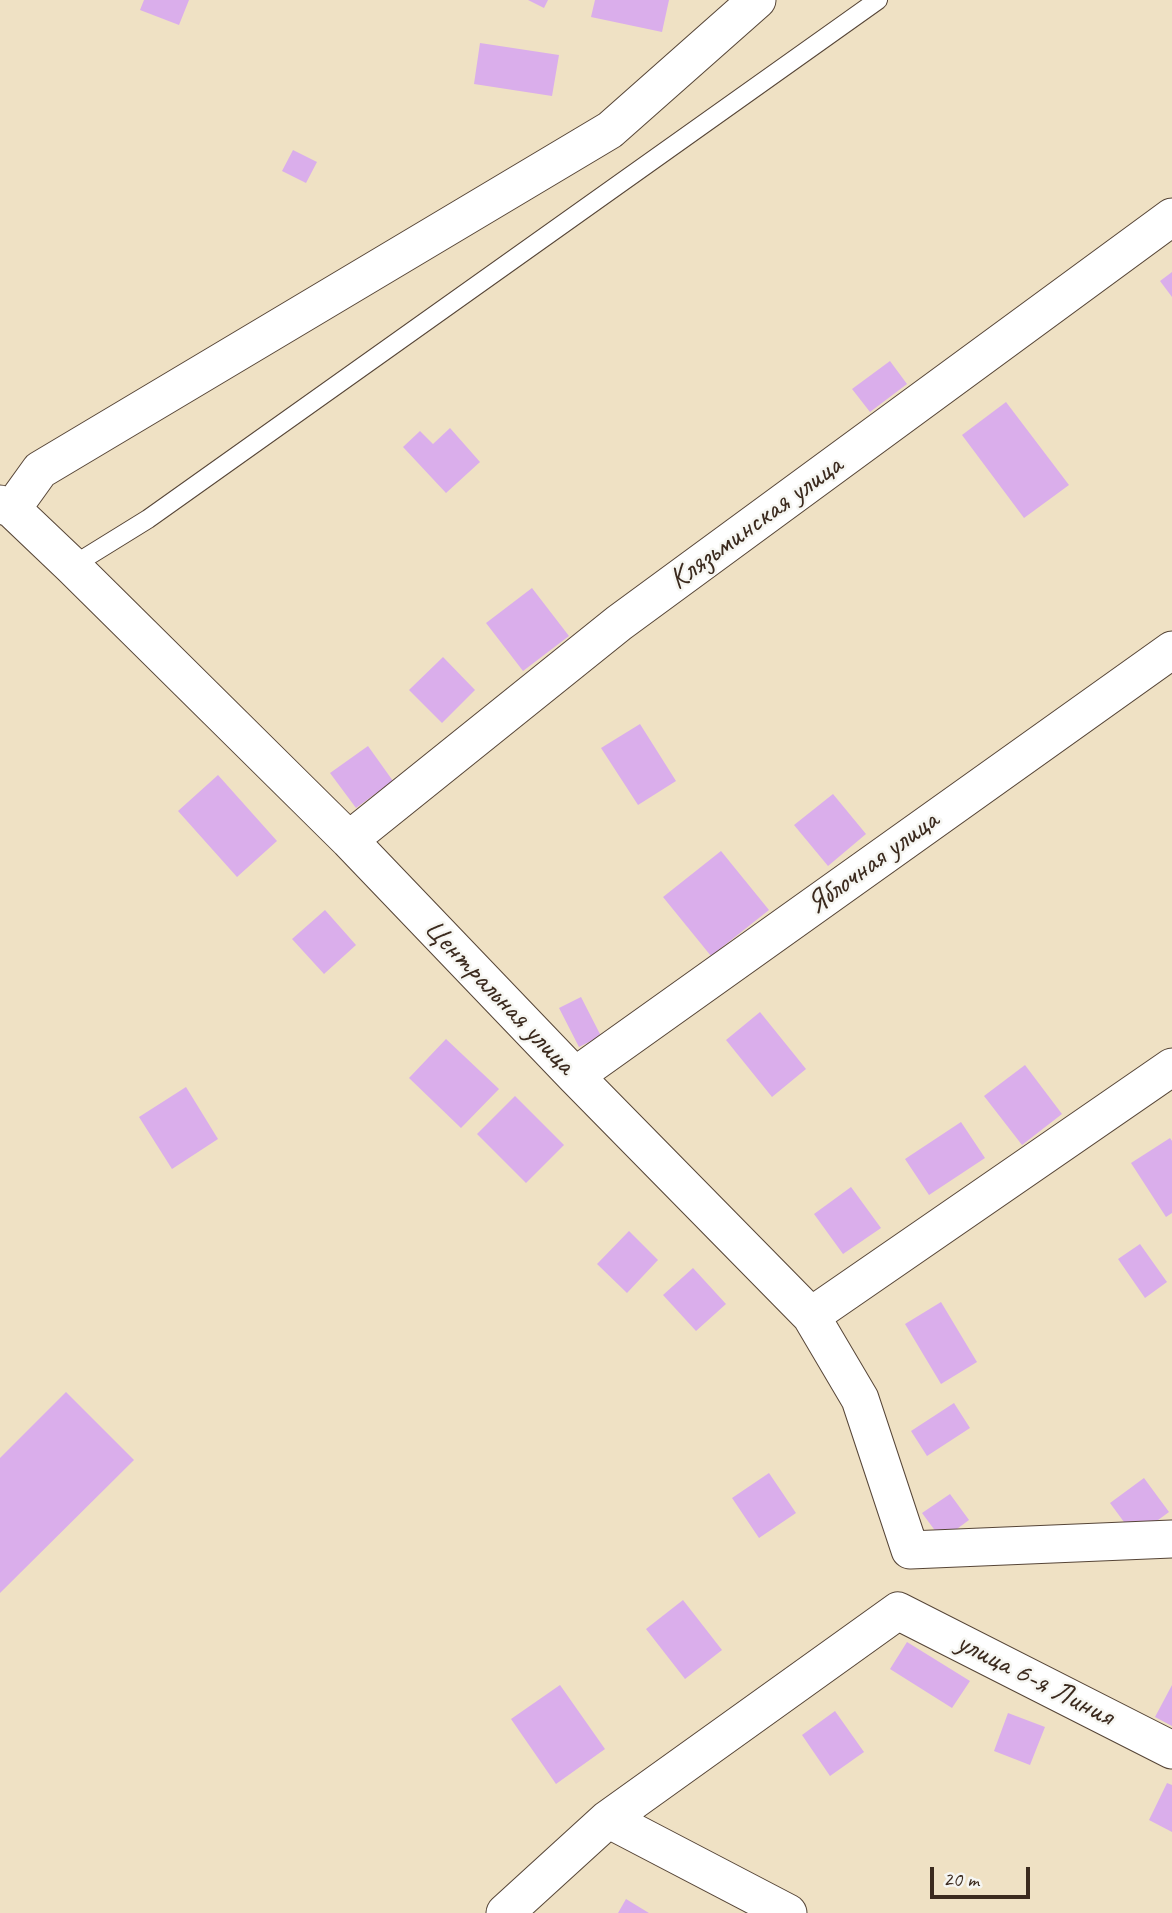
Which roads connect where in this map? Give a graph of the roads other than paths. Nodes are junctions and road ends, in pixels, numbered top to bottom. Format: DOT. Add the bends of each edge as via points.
graph roads {
  1 [pos="757,0"];
  2 [pos="878,0"];
  3 [pos="1172,217"];
  4 [pos="6,506"];
  5 [pos="72,566"];
  6 [pos="1172,650"];
  7 [pos="349,840"];
  8 [pos="1172,1067"];
  9 [pos="575,1076"];
  10 [pos="811,1316"];
  11 [pos="1172,1539"];
  12 [pos="1172,1750"];
  13 [pos="608,1819"];
  14 [pos="505,1913"];
  15 [pos="788,1913"];
  1 -- 4 [label="street" via="610,130 40,470"];
  2 -- 5 [label="lane" via="148,519"];
  3 -- 7 [label="street, Клязьминская улица" via="619,623"];
  4 -- 5 [label="street, Центральная улица"];
  5 -- 7 [label="street, Центральная улица"];
  6 -- 9 [label="street, Яблочная улица"];
  7 -- 9 [label="street, Центральная улица"];
  8 -- 10 [label="street"];
  9 -- 10 [label="street, Центральная улица"];
  10 -- 11 [label="street, Центральная улица" via="860,1399 910,1550"];
  12 -- 13 [label="street, улица 6-я Линия" via="898,1611"];
  13 -- 14 [label="street"];
  13 -- 15 [label="street"];
}
